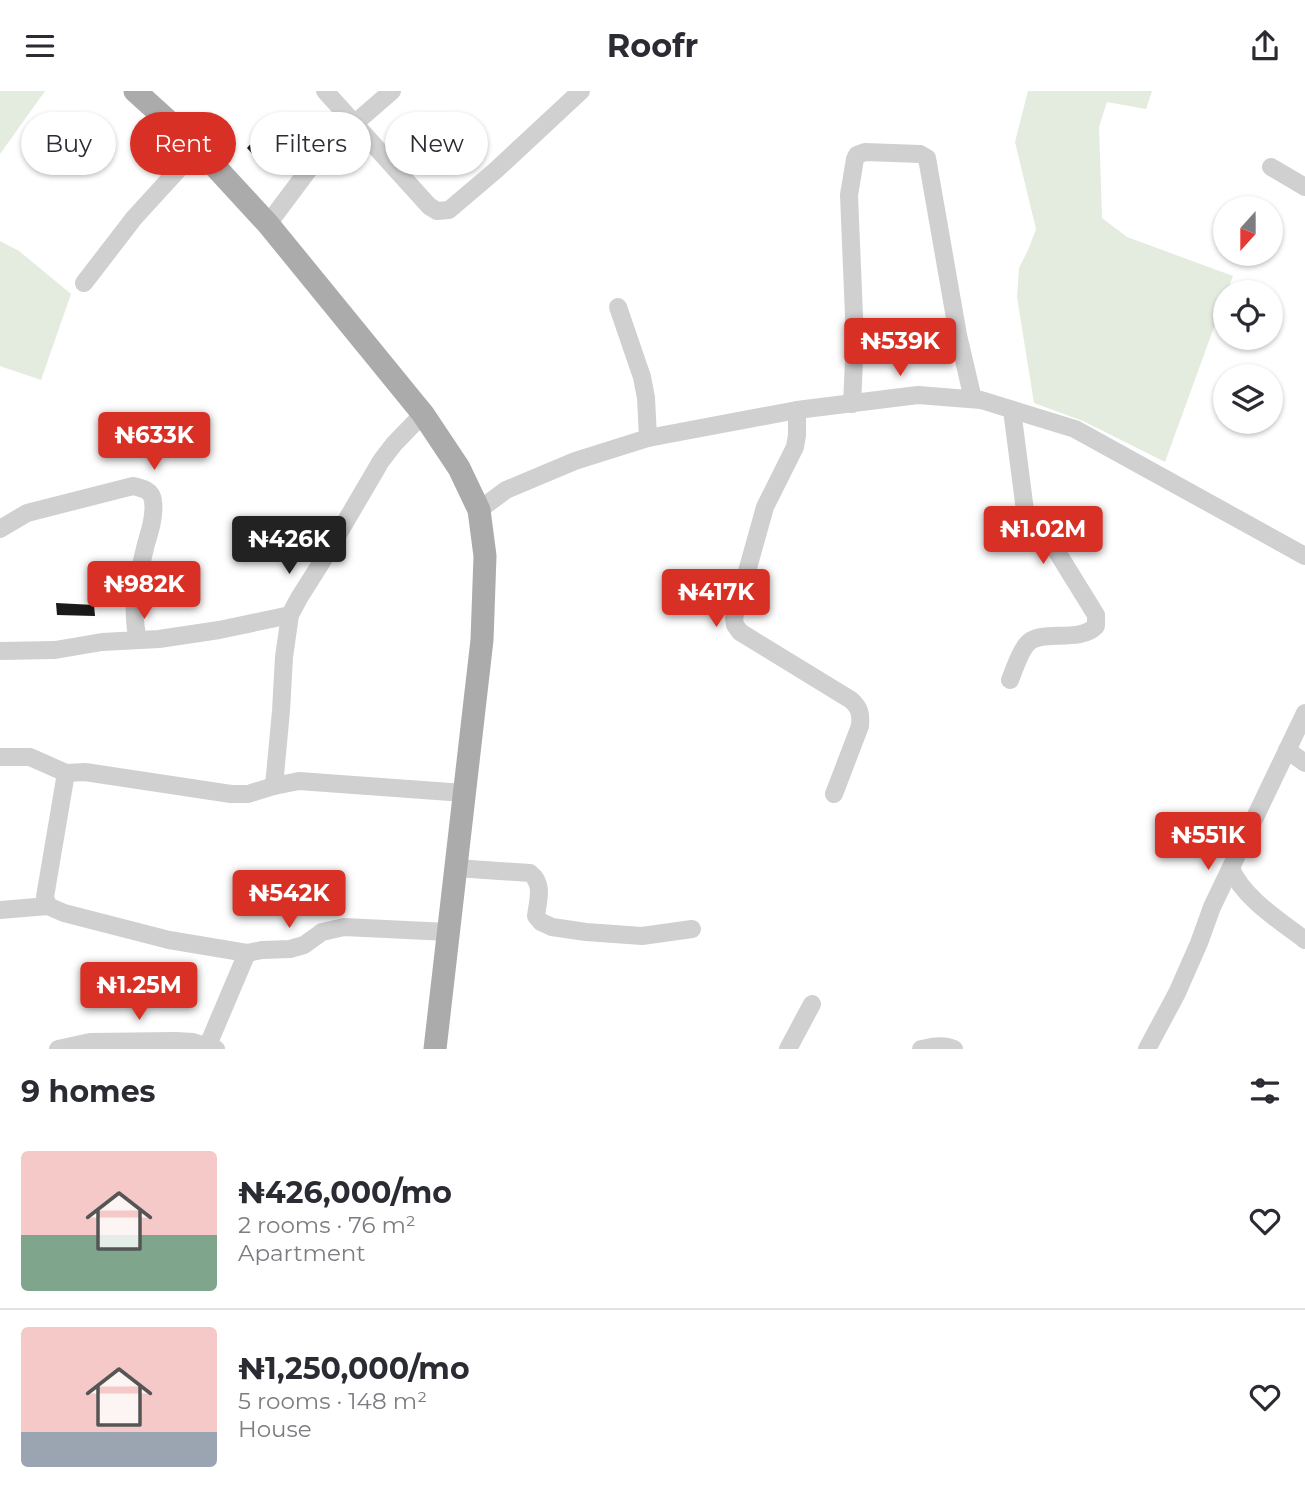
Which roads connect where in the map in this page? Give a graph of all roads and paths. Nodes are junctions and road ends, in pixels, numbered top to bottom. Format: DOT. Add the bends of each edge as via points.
graph roads {
  1 [pos="135,91"];
  2 [pos="325,91"];
  3 [pos="392,91"];
  4 [pos="582,91"];
  5 [pos="158,112"];
  6 [pos="343,112"];
  7 [pos="363,112"];
  8 [pos="371,143"];
  9 [pos="1272,167"];
  10 [pos="173,175"];
  11 [pos="223,175"];
  12 [pos="307,175"];
  13 [pos="1305,187"];
  14 [pos="268,224"];
  15 [pos="84,283"];
  16 [pos="618,307"];
  17 [pos="973,399"];
  18 [pos="852,404"];
  19 [pos="797,410"];
  20 [pos="1012,410"];
  21 [pos="423,414"];
  22 [pos="648,438"];
  23 [pos="479,510"];
  24 [pos="0,529"];
  25 [pos="1305,556"];
  26 [pos="290,615"];
  27 [pos="138,640"];
  28 [pos="0,651"];
  29 [pos="1010,680"];
  30 [pos="1305,713"];
  31 [pos="1287,750"];
  32 [pos="0,757"];
  33 [pos="1305,763"];
  34 [pos="66,773"];
  35 [pos="274,786"];
  36 [pos="464,793"];
  37 [pos="834,794"];
  38 [pos="456,868"];
  39 [pos="1231,869"];
  40 [pos="48,906"];
  41 [pos="0,910"];
  42 [pos="692,929"];
  43 [pos="448,932"];
  44 [pos="1305,940"];
  45 [pos="247,953"];
  46 [pos="813,1003"];
  47 [pos="212,1047"];
  48 [pos="58,1049"];
  49 [pos="435,1049"];
  50 [pos="788,1049"];
  51 [pos="920,1049"];
  52 [pos="954,1049"];
  53 [pos="1147,1049"];
  1 -- 5 [label="main road"];
  2 -- 6 [label="street"];
  3 -- 7 [label="street"];
  4 -- 8 [label="street" via="449,210 429,206"];
  9 -- 13 [label="street"];
  10 -- 15 [label="street"];
  11 -- 14 [label="main road"];
  12 -- 14 [label="street"];
  14 -- 21 [label="main road"];
  16 -- 22 [label="street" via="642,377"];
  17 -- 18 [label="street" via="918,395"];
  17 -- 18 [label="street" via="928,158 865,152 855,159 849,195 855,340"];
  17 -- 20 [label="street"];
  18 -- 19 [label="street"];
  19 -- 22 [label="street"];
  19 -- 37 [label="street" via="795,447 765,507 734,618 740,632 859,708 860,726"];
  20 -- 25 [label="street" via="1075,429"];
  20 -- 29 [label="street" via="1027,526 1054,547 1096,615 1096,626 1077,635 1034,638 1021,652"];
  21 -- 23 [label="main road" via="459,468"];
  21 -- 26 [label="street" via="381,461"];
  22 -- 23 [label="street" via="517,485"];
  23 -- 36 [label="main road" via="485,556 482,640"];
  24 -- 27 [label="street" via="27,513 133,486 151,493 152,523 135,585"];
  26 -- 27 [label="street"];
  26 -- 35 [label="street"];
  27 -- 28 [label="street"];
  30 -- 31 [label="street"];
  31 -- 33 [label="street"];
  31 -- 39 [label="street"];
  32 -- 34 [label="street" via="30,757"];
  34 -- 35 [label="street" via="231,794"];
  34 -- 40 [label="street" via="45,897"];
  35 -- 36 [label="street" via="299,781"];
  36 -- 38 [label="main road"];
  38 -- 42 [label="street" via="530,873 540,885 536,916 552,927 642,936"];
  38 -- 43 [label="main road"];
  39 -- 44 [label="street" via="1245,892"];
  39 -- 53 [label="street" via="1177,993"];
  40 -- 41 [label="street"];
  40 -- 45 [label="street" via="169,940"];
  43 -- 45 [label="street" via="344,927 290,949"];
  43 -- 49 [label="main road"];
  45 -- 47 [label="street"];
  46 -- 50 [label="street"];
  47 -- 48 [label="street" via="176,1041 90,1042"];
  51 -- 52 [label="street"];
}
